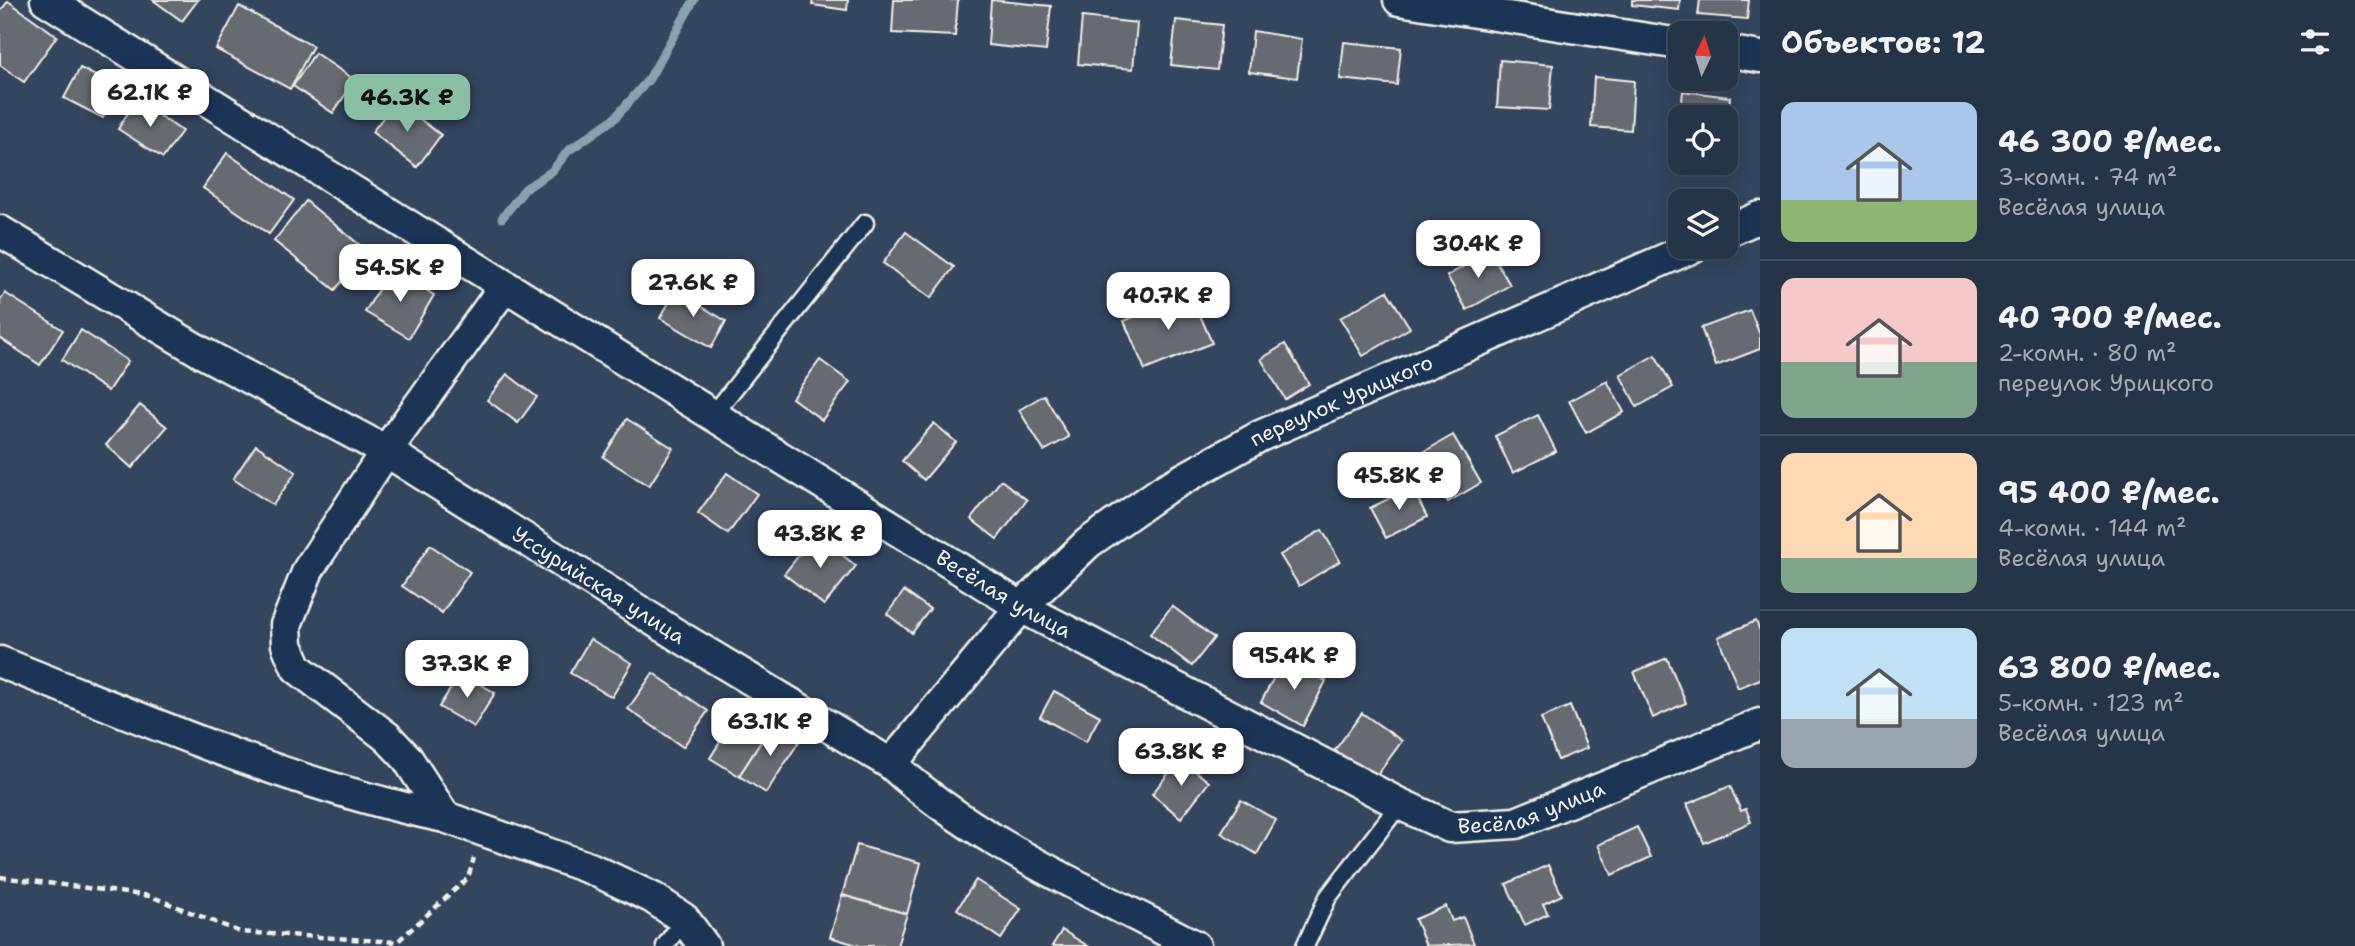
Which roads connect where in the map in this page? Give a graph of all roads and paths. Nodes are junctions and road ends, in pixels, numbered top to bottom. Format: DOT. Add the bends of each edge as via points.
graph roads {
  1 [pos="46,0"];
  2 [pos="1399,0"];
  3 [pos="1668,42"];
  4 [pos="1738,53"];
  5 [pos="1760,57"];
  6 [pos="1760,217"];
  7 [pos="865,223"];
  8 [pos="1738,227"];
  9 [pos="0,231"];
  10 [pos="1668,258"];
  11 [pos="505,286"];
  12 [pos="713,415"];
  13 [pos="386,451"];
  14 [pos="1021,607"];
  15 [pos="0,662"];
  16 [pos="1760,724"];
  17 [pos="891,764"];
  18 [pos="1400,804"];
  19 [pos="446,817"];
  20 [pos="482,830"];
  21 [pos="0,877"];
  22 [pos="684,919"];
  23 [pos="665,946"];
  24 [pos="704,946"];
  25 [pos="1195,946"];
  26 [pos="1305,946"];
  1 -- 11 [label="street, Весёлая улица"];
  2 -- 3 [label="street"];
  4 -- 5 [label="street"];
  6 -- 8 [label="street"];
  7 -- 12 [label="lane"];
  9 -- 13 [label="street, Уссурийская улица" via="201,352"];
  10 -- 14 [label="street, переулок Урицкого" via="1259,436 1165,489 1088,544"];
  11 -- 12 [label="street, Весёлая улица"];
  11 -- 13 [label="street"];
  12 -- 14 [label="street, Весёлая улица"];
  13 -- 17 [label="street, Уссурийская улица"];
  13 -- 19 [label="street" via="308,570 286,625 287,645 297,668 387,737 407,758"];
  14 -- 17 [label="street, переулок Урицкого"];
  14 -- 18 [label="street, Весёлая улица"];
  15 -- 19 [label="street" via="200,741 368,800"];
  16 -- 18 [label="street, Весёлая улица" via="1516,823 1450,827"];
  17 -- 25 [label="street, Уссурийская улица" via="921,792 986,835"];
  18 -- 26 [label="lane" via="1328,897"];
  19 -- 20 [label="street"];
  20 -- 21 [label="path" via="468,878 397,942 240,932 150,896"];
  20 -- 22 [label="street" via="592,869 653,898"];
  22 -- 23 [label="lane"];
  22 -- 24 [label="street"];
}
